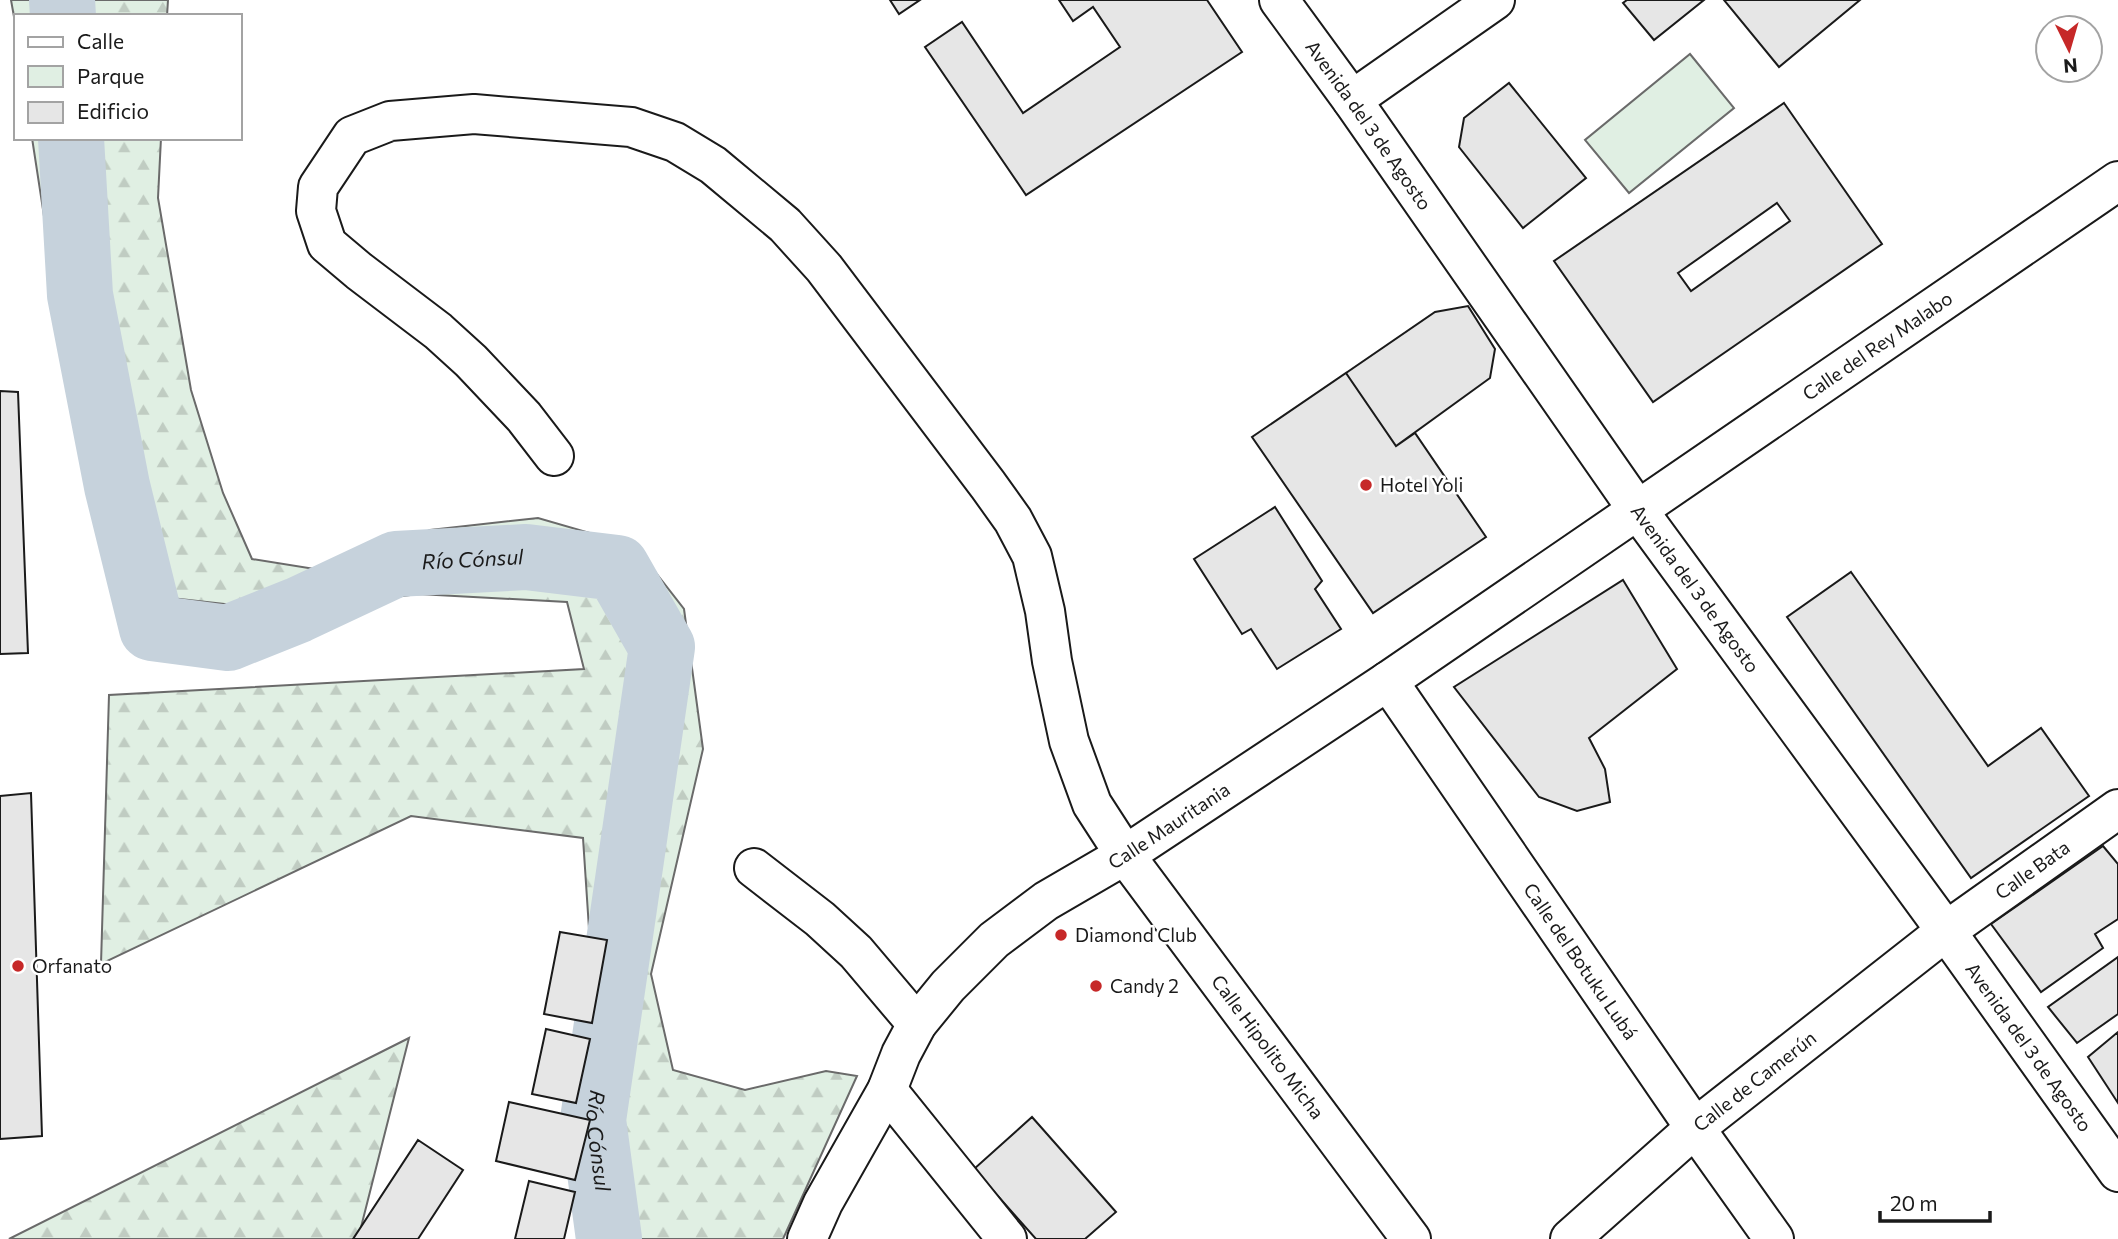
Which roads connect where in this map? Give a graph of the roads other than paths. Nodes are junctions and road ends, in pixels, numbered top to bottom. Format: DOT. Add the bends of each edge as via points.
graph roads {
  1 [pos="1279,0"];
  2 [pos="1495,0"];
  3 [pos="1352,100"];
  4 [pos="2118,181"];
  5 [pos="554,456"];
  6 [pos="1637,509"];
  7 [pos="1388,681"];
  8 [pos="2118,808"];
  9 [pos="1125,855"];
  10 [pos="754,868"];
  11 [pos="1946,931"];
  12 [pos="917,1024"];
  13 [pos="887,1090"];
  14 [pos="1695,1128"];
  15 [pos="2118,1172"];
  16 [pos="807,1239"];
  17 [pos="1007,1239"];
  18 [pos="1412,1239"];
  19 [pos="1570,1239"];
  20 [pos="1774,1239"];
  1 -- 3 [label="street, Avenida del 3 de Agosto"];
  2 -- 3 [label="street"];
  3 -- 6 [label="street, Avenida del 3 de Agosto"];
  4 -- 6 [label="street, Calle del Rey Malabo"];
  5 -- 9 [label="street, Calle Hipolito Micha" via="471,361 327,244 316,211 318,187 352,135 390,121 474,114 631,127 675,142 713,165 785,225 824,268 1013,520 1032,556 1069,741 1093,804"];
  6 -- 7 [label="street, Calle Mauritania"];
  6 -- 11 [label="street, Avenida del 3 de Agosto"];
  7 -- 9 [label="street, Calle Mauritania"];
  7 -- 14 [label="street, Calle del Botuku Lubá"];
  8 -- 11 [label="street, Calle Bata"];
  9 -- 12 [label="street, Calle Mauritania" via="1046,901 994,940"];
  9 -- 18 [label="street, Calle Hipolito Micha"];
  10 -- 12 [label="street" via="856,952"];
  11 -- 14 [label="street, Calle de Camerún"];
  11 -- 15 [label="street, Avenida del 3 de Agosto"];
  12 -- 13 [label="street, Calle Mauritania"];
  13 -- 16 [label="street, Calle Mauritania"];
  13 -- 17 [label="street"];
  14 -- 19 [label="street, Calle de Camerún"];
  14 -- 20 [label="street, Calle del Botuku Lubá"];
}
